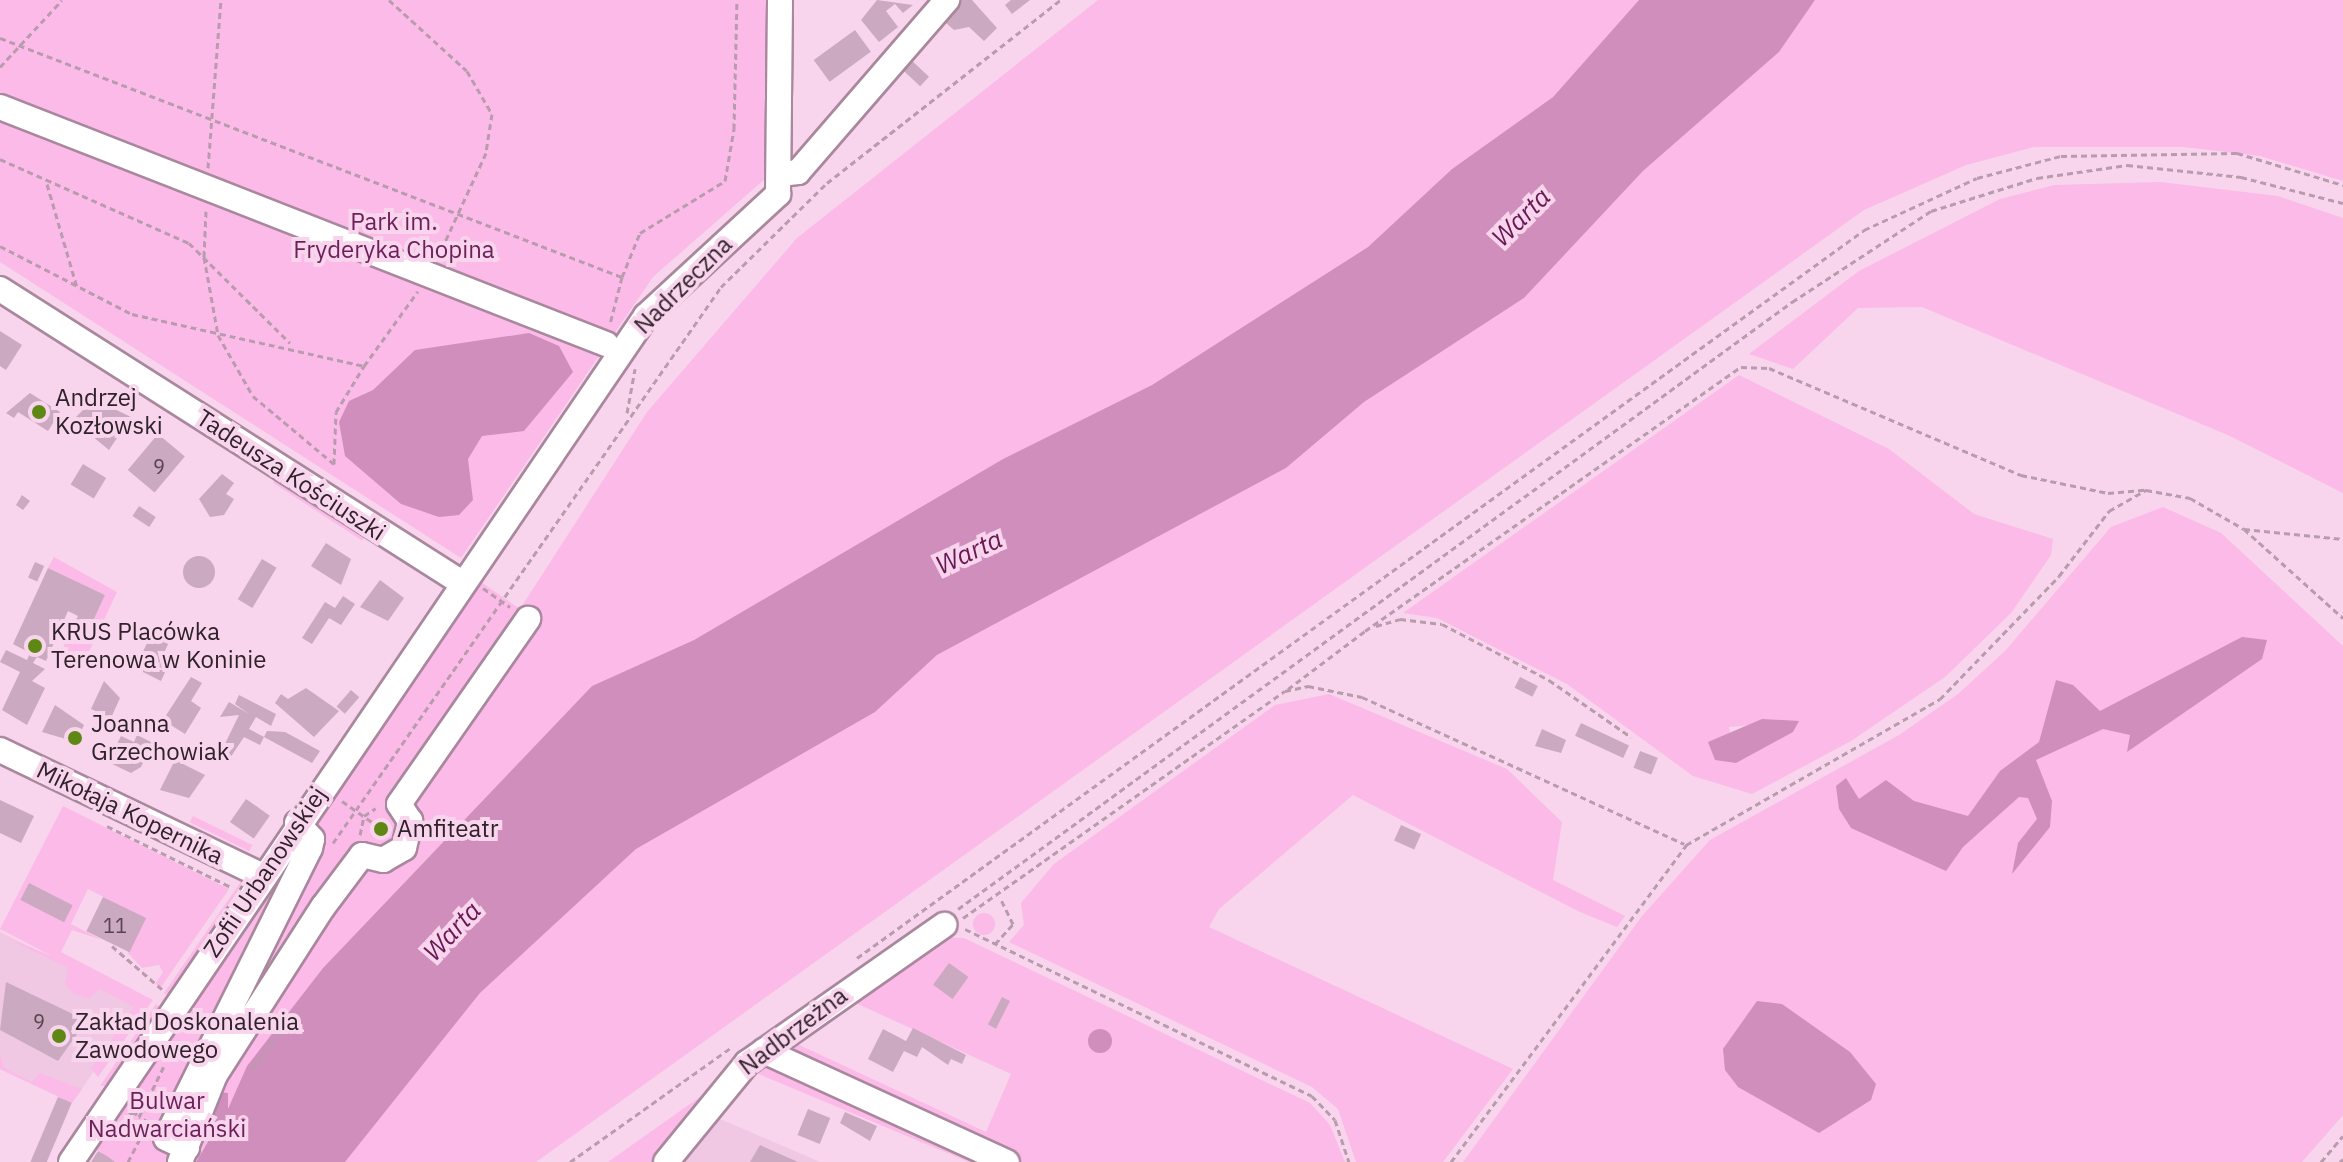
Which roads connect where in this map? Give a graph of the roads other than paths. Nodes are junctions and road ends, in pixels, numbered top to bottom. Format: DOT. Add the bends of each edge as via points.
graph roads {
  1 [pos="780,0"];
  2 [pos="947,0"];
  3 [pos="0,107"];
  4 [pos="780,174"];
  5 [pos="0,289"];
  6 [pos="602,343"];
  7 [pos="462,583"];
  8 [pos="520,614"];
  9 [pos="0,750"];
  10 [pos="297,823"];
  11 [pos="261,875"];
  12 [pos="953,922"];
  13 [pos="754,1044"];
  14 [pos="239,1056"];
  15 [pos="222,1105"];
  16 [pos="184,1155"];
  17 [pos="71,1162"];
  18 [pos="666,1162"];
  19 [pos="1007,1162"];
  1 -- 4 [label="street, Nadrzeczna"];
  2 -- 4 [label="street" via="798,172"];
  3 -- 6 [label="street"];
  4 -- 7 [label="street, Nadrzeczna" via="778,194 646,316"];
  5 -- 7 [label="street, Tadeusza Kościuszki"];
  7 -- 10 [label="street, Zofii Urbanowskiej"];
  8 -- 14 [label="street" via="399,804 410,821 404,848 383,860 362,855"];
  9 -- 11 [label="street, Mikołaja Kopernika"];
  10 -- 11 [label="street, Zofii Urbanowskiej"];
  10 -- 16 [label="street" via="312,839 310,848 166,1138"];
  11 -- 17 [label="street, Zofii Urbanowskiej"];
  12 -- 13 [label="street, Nadbrzeżna"];
  13 -- 18 [label="street, Nadbrzeżna"];
  13 -- 19 [label="street"];
  14 -- 15 [label="street"];
  14 -- 16 [label="street"];
}
